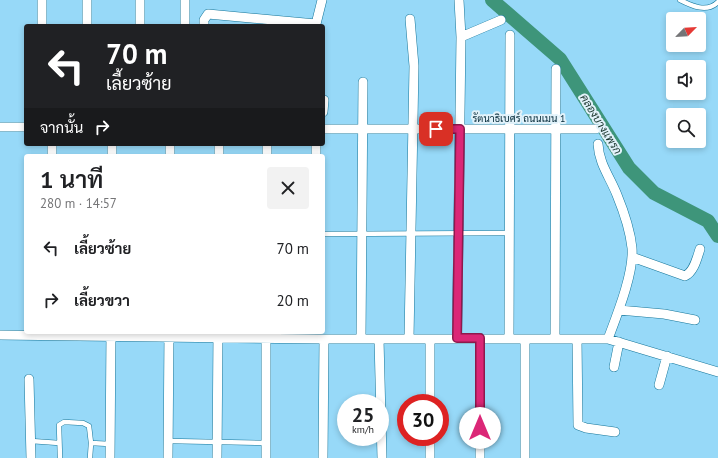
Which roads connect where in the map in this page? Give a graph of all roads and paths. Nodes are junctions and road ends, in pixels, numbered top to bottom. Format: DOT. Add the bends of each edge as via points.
graph roads {
  1 [pos="42,0"];
  2 [pos="87,0"];
  3 [pos="140,0"];
  4 [pos="185,0"];
  5 [pos="322,0"];
  6 [pos="459,0"];
  7 [pos="680,0"];
  8 [pos="718,2"];
  9 [pos="410,19"];
  10 [pos="501,20"];
  11 [pos="42,24"];
  12 [pos="87,24"];
  13 [pos="140,24"];
  14 [pos="185,24"];
  15 [pos="204,24"];
  16 [pos="306,24"];
  17 [pos="316,24"];
  18 [pos="510,35"];
  19 [pos="461,37"];
  20 [pos="556,69"];
  21 [pos="363,82"];
  22 [pos="0,127"];
  23 [pos="24,127"];
  24 [pos="325,129"];
  25 [pos="364,129"];
  26 [pos="412,129"];
  27 [pos="460,129"];
  28 [pos="508,129"];
  29 [pos="557,129"];
  30 [pos="596,129"];
  31 [pos="598,144"];
  32 [pos="509,233"];
  33 [pos="325,234"];
  34 [pos="363,234"];
  35 [pos="411,234"];
  36 [pos="459,234"];
  37 [pos="700,249"];
  38 [pos="632,257"];
  39 [pos="619,310"];
  40 [pos="695,320"];
  41 [pos="55,334"];
  42 [pos="111,334"];
  43 [pos="169,334"];
  44 [pos="0,335"];
  45 [pos="218,335"];
  46 [pos="266,335"];
  47 [pos="318,337"];
  48 [pos="409,338"];
  49 [pos="457,338"];
  50 [pos="480,338"];
  51 [pos="555,338"];
  52 [pos="361,339"];
  53 [pos="380,339"];
  54 [pos="430,339"];
  55 [pos="509,339"];
  56 [pos="525,339"];
  57 [pos="577,339"];
  58 [pos="608,339"];
  59 [pos="619,342"];
  60 [pos="667,356"];
  61 [pos="614,367"];
  62 [pos="718,372"];
  63 [pos="29,378"];
  64 [pos="659,385"];
  65 [pos="430,394"];
  66 [pos="615,432"];
  67 [pos="31,441"];
  68 [pos="168,441"];
  69 [pos="59,443"];
  70 [pos="91,443"];
  71 [pos="217,443"];
  72 [pos="266,443"];
  73 [pos="110,444"];
  74 [pos="430,446"];
  75 [pos="31,458"];
  76 [pos="60,458"];
  77 [pos="90,458"];
  78 [pos="110,458"];
  79 [pos="168,458"];
  80 [pos="217,458"];
  81 [pos="266,458"];
  82 [pos="323,458"];
  83 [pos="382,458"];
  84 [pos="430,458"];
  85 [pos="480,458"];
  86 [pos="525,458"];
  1 -- 11 [label="street"];
  2 -- 12 [label="street"];
  3 -- 13 [label="street"];
  4 -- 14 [label="street"];
  5 -- 17 [label="street"];
  6 -- 19 [label="street"];
  7 -- 8 [label="lane" via="691,6 705,8"];
  9 -- 26 [label="street" via="414,66"];
  10 -- 19 [label="street"];
  15 -- 16 [label="street" via="208,14"];
  18 -- 28 [label="street"];
  19 -- 27 [label="street"];
  20 -- 29 [label="street"];
  21 -- 25 [label="street"];
  22 -- 23 [label="street"];
  24 -- 25 [label="street, รัตนาธิเบศร์ ถนนเมน 1"];
  25 -- 26 [label="street, รัตนาธิเบศร์ ถนนเมน 1"];
  25 -- 34 [label="street"];
  26 -- 27 [label="street, รัตนาธิเบศร์ ถนนเมน 1"];
  26 -- 35 [label="street"];
  27 -- 28 [label="street, รัตนาธิเบศร์ ถนนเมน 1"];
  27 -- 36 [label="street"];
  28 -- 29 [label="street, รัตนาธิเบศร์ ถนนเมน 1"];
  28 -- 32 [label="street"];
  29 -- 30 [label="street, รัตนาธิเบศร์ ถนนเมน 1"];
  29 -- 51 [label="street"];
  31 -- 38 [label="street" via="601,163 616,192 628,225"];
  32 -- 36 [label="lane"];
  32 -- 55 [label="street"];
  33 -- 34 [label="lane"];
  34 -- 35 [label="lane"];
  34 -- 52 [label="street"];
  35 -- 36 [label="lane"];
  35 -- 48 [label="street"];
  36 -- 49 [label="street"];
  37 -- 38 [label="street" via="693,268 685,276"];
  38 -- 39 [label="street"];
  39 -- 40 [label="street"];
  39 -- 58 [label="street"];
  41 -- 42 [label="street"];
  41 -- 44 [label="street"];
  42 -- 43 [label="street"];
  42 -- 73 [label="street"];
  43 -- 45 [label="street"];
  43 -- 68 [label="street"];
  45 -- 46 [label="street"];
  45 -- 71 [label="street"];
  46 -- 47 [label="street"];
  46 -- 72 [label="street"];
  47 -- 52 [label="street"];
  47 -- 82 [label="street"];
  48 -- 53 [label="street"];
  48 -- 54 [label="street"];
  49 -- 50 [label="street"];
  49 -- 54 [label="street"];
  50 -- 55 [label="street"];
  50 -- 85 [label="street"];
  51 -- 56 [label="street"];
  51 -- 57 [label="street"];
  52 -- 53 [label="street"];
  53 -- 83 [label="street"];
  54 -- 65 [label="street"];
  55 -- 56 [label="street"];
  56 -- 86 [label="street"];
  57 -- 58 [label="street"];
  57 -- 66 [label="street" via="578,425"];
  58 -- 59 [label="street"];
  59 -- 60 [label="street"];
  59 -- 61 [label="street"];
  60 -- 62 [label="street"];
  60 -- 64 [label="street"];
  63 -- 67 [label="street"];
  67 -- 69 [label="lane"];
  67 -- 75 [label="street"];
  68 -- 71 [label="lane"];
  68 -- 79 [label="street"];
  69 -- 70 [label="lane" via="59,425 64,422 87,424"];
  69 -- 76 [label="lane"];
  70 -- 73 [label="lane"];
  70 -- 77 [label="lane"];
  71 -- 72 [label="lane"];
  71 -- 80 [label="street"];
  72 -- 81 [label="street"];
  73 -- 78 [label="street"];
  74 -- 84 [label="street"];
}
